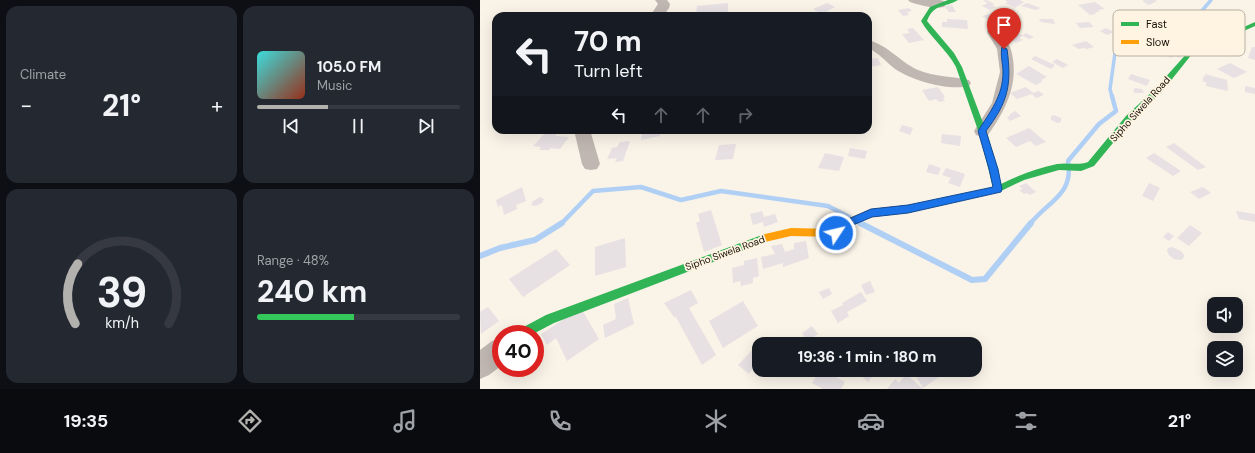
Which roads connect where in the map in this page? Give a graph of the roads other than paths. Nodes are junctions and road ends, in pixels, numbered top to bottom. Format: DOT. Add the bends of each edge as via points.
graph roads {
  1 [pos="661,0"];
  2 [pos="914,0"];
  3 [pos="955,0"];
  4 [pos="940,4"];
  5 [pos="660,12"];
  6 [pos="1255,24"];
  7 [pos="1245,28"];
  8 [pos="993,32"];
  9 [pos="872,46"];
  10 [pos="1187,56"];
  11 [pos="964,83"];
  12 [pos="982,131"];
  13 [pos="583,134"];
  14 [pos="592,164"];
  15 [pos="998,189"];
  16 [pos="539,325"];
  17 [pos="492,357"];
  18 [pos="480,366"];
  1 -- 5 [label="street" via="664,4"];
  2 -- 4 [label="street"];
  3 -- 4 [label="street"];
  4 -- 11 [label="street" via="926,14 925,24 952,55"];
  6 -- 7 [label="street, Sipho Siwela Road"];
  8 -- 12 [label="street" via="1004,49 1007,72 1000,103"];
  9 -- 11 [label="street" via="909,71 948,83"];
  10 -- 15 [label="street, Sipho Siwela Road" via="1091,164 1081,168 1059,167 1021,178"];
  11 -- 12 [label="street"];
  12 -- 15 [label="street"];
  13 -- 14 [label="street"];
  15 -- 16 [label="street, Sipho Siwela Road" via="908,209 871,213 850,222 836,233 791,232 755,241 556,316"];
  17 -- 18 [label="street"];
}
